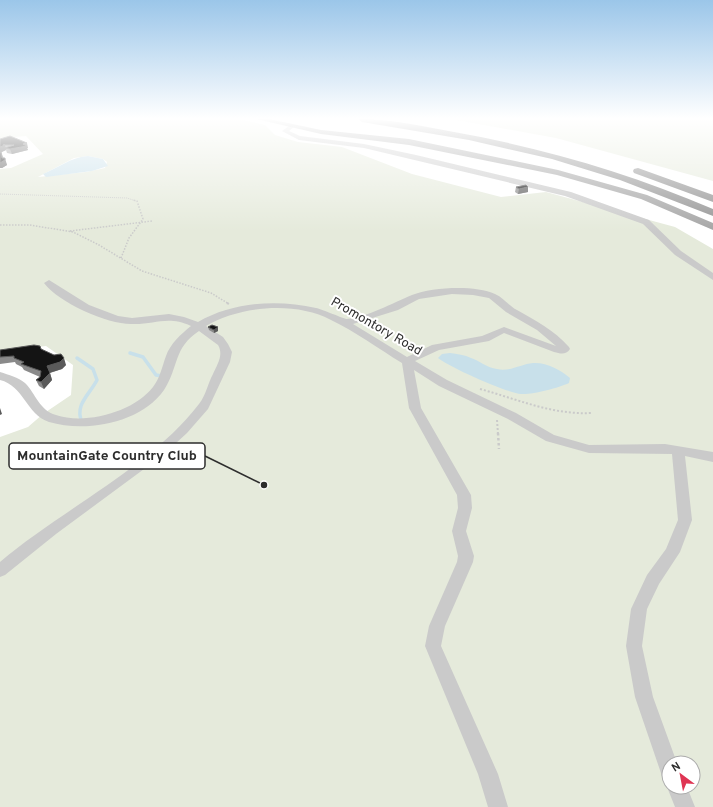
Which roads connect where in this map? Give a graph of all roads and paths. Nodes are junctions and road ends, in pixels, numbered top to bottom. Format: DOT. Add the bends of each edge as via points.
graph roads {
  1 [pos="393,157"];
  2 [pos="414,157"];
  3 [pos="479,157"];
  4 [pos="555,157"];
  5 [pos="566,157"];
  6 [pos="574,157"];
  7 [pos="626,167"];
  8 [pos="428,168"];
  9 [pos="0,194"];
  10 [pos="713,199"];
  11 [pos="713,205"];
  12 [pos="713,209"];
  13 [pos="713,213"];
  14 [pos="152,221"];
  15 [pos="141,223"];
  16 [pos="0,225"];
  17 [pos="713,226"];
  18 [pos="68,231"];
  19 [pos="121,258"];
  20 [pos="713,277"];
  21 [pos="49,283"];
  22 [pos="244,310"];
  23 [pos="345,323"];
  24 [pos="197,326"];
  25 [pos="408,361"];
  26 [pos="0,376"];
  27 [pos="478,388"];
  28 [pos="500,412"];
  29 [pos="591,413"];
  30 [pos="499,449"];
  31 [pos="678,449"];
  32 [pos="713,457"];
  33 [pos="0,571"];
  34 [pos="664,755"];
  35 [pos="680,795"];
  36 [pos="498,807"];
  37 [pos="685,807"];
  1 -- 8 [label="street"];
  2 -- 20 [label="street" via="554,190 640,219 651,226 678,253"];
  3 -- 17 [label="main road" via="570,176 644,198"];
  4 -- 13 [label="highway" via="626,179"];
  5 -- 12 [label="highway" via="637,179"];
  6 -- 11 [label="highway" via="628,173"];
  7 -- 10 [label="highway"];
  9 -- 15 [label="path" via="133,199 140,206 143,219"];
  14 -- 15 [label="path"];
  15 -- 18 [label="path"];
  15 -- 19 [label="path" via="129,238"];
  16 -- 18 [label="path" via="30,225"];
  18 -- 19 [label="path"];
  19 -- 22 [label="path" via="142,271 212,293"];
  21 -- 24 [label="street" via="77,303 114,318 136,321 169,317"];
  22 -- 23 [label="street, Promontory Road" via="279,305 308,308"];
  22 -- 24 [label="street, Promontory Road" via="220,315"];
  23 -- 25 [label="street, Promontory Road"];
  23 -- 25 [label="street" via="423,296 457,292 478,293 498,299 512,312 549,333 565,349 558,350 504,330 486,338 429,348"];
  24 -- 26 [label="street, Promontory Road" via="170,355 165,376 151,397 142,405 109,418 74,422 52,418 40,412 19,384"];
  24 -- 33 [label="street" via="213,335 227,352 204,405 157,452 60,522"];
  25 -- 28 [label="street, Promontory Road"];
  25 -- 36 [label="street" via="414,404 458,482 465,501 459,531 465,562 437,626 433,646 488,774"];
  27 -- 29 [label="path" via="511,399 578,415"];
  28 -- 30 [label="path" via="497,425"];
  28 -- 31 [label="street, Promontory Road" via="550,438 579,448"];
  31 -- 32 [label="street, Promontory Road"];
  31 -- 34 [label="street" via="685,520 672,552 638,609 634,646 644,697"];
  35 -- 37 [label="street"];
}
